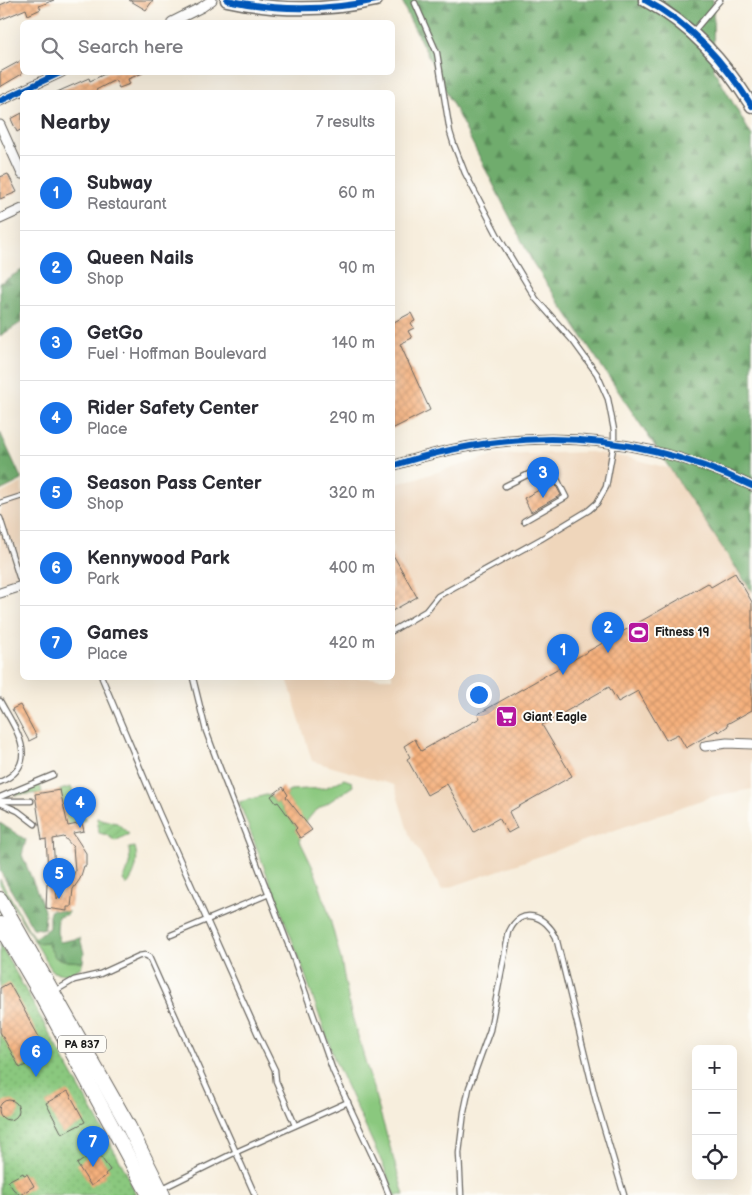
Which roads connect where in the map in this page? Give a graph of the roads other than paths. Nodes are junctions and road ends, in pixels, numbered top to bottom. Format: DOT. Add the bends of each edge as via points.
graph roads {
  1 [pos="212,0"];
  2 [pos="227,0"];
  3 [pos="376,0"];
  4 [pos="646,0"];
  5 [pos="720,0"];
  6 [pos="288,4"];
  7 [pos="415,4"];
  8 [pos="176,20"];
  9 [pos="693,32"];
  10 [pos="56,75"];
  11 [pos="24,90"];
  12 [pos="20,92"];
  13 [pos="0,101"];
  14 [pos="752,106"];
  15 [pos="0,125"];
  16 [pos="20,170"];
  17 [pos="20,210"];
  18 [pos="0,219"];
  19 [pos="614,443"];
  20 [pos="395,465"];
  21 [pos="504,486"];
  22 [pos="752,486"];
  23 [pos="20,497"];
  24 [pos="0,503"];
  25 [pos="0,518"];
  26 [pos="524,521"];
  27 [pos="20,580"];
  28 [pos="20,587"];
  29 [pos="0,593"];
  30 [pos="395,628"];
  31 [pos="103,680"];
  32 [pos="193,680"];
  33 [pos="0,701"];
  34 [pos="752,744"];
  35 [pos="705,746"];
  36 [pos="53,775"];
  37 [pos="0,782"];
  38 [pos="0,796"];
  39 [pos="0,802"];
  40 [pos="31,802"];
  41 [pos="35,824"];
  42 [pos="269,894"];
  43 [pos="0,899"];
  44 [pos="208,920"];
  45 [pos="0,924"];
  46 [pos="171,935"];
  47 [pos="48,996"];
  48 [pos="348,1102"];
  49 [pos="295,1125"];
  50 [pos="236,1152"];
  51 [pos="158,1193"];
  52 [pos="255,1195"];
  53 [pos="389,1195"];
  54 [pos="461,1195"];
  55 [pos="624,1195"];
  1 -- 8 [label="street"];
  2 -- 6 [label="street" via="261,6"];
  3 -- 6 [label="street" via="330,8"];
  4 -- 9 [label="street"];
  5 -- 9 [label="lane"];
  7 -- 19 [label="lane" via="437,53 450,132 462,167 536,299 573,341 600,380 612,415"];
  9 -- 14 [label="street" via="725,67"];
  10 -- 11 [label="street"];
  12 -- 13 [label="street"];
  15 -- 16 [label="street"];
  17 -- 18 [label="street"];
  19 -- 20 [label="street" via="564,438 502,441"];
  19 -- 22 [label="street" via="692,461"];
  19 -- 30 [label="lane" via="606,487 589,510 438,596 426,611"];
  21 -- 26 [label="lane" via="542,467 552,469 566,497"];
  23 -- 24 [label="lane"];
  25 -- 27 [label="lane"];
  28 -- 29 [label="street"];
  31 -- 44 [label="lane"];
  32 -- 42 [label="lane" via="206,731"];
  33 -- 37 [label="lane" via="23,750 17,771"];
  34 -- 35 [label="street"];
  36 -- 38 [label="lane"];
  39 -- 40 [label="lane"];
  39 -- 41 [label="lane"];
  42 -- 44 [label="lane"];
  42 -- 48 [label="lane" via="325,1050"];
  43 -- 47 [label="main road, PA 837"];
  44 -- 46 [label="lane"];
  44 -- 49 [label="lane" via="275,1070 276,1081"];
  45 -- 47 [label="main road, PA 837"];
  47 -- 50 [label="lane" via="74,980 100,974 139,956 149,957"];
  47 -- 51 [label="main road, PA 837" via="129,1127"];
  48 -- 49 [label="lane"];
  48 -- 53 [label="lane"];
  49 -- 50 [label="lane"];
  50 -- 51 [label="lane"];
  50 -- 52 [label="lane"];
  54 -- 55 [label="lane" via="459,1153 466,1100 490,1030 509,932 516,922 527,916 545,921 556,937 596,1101"];
}
